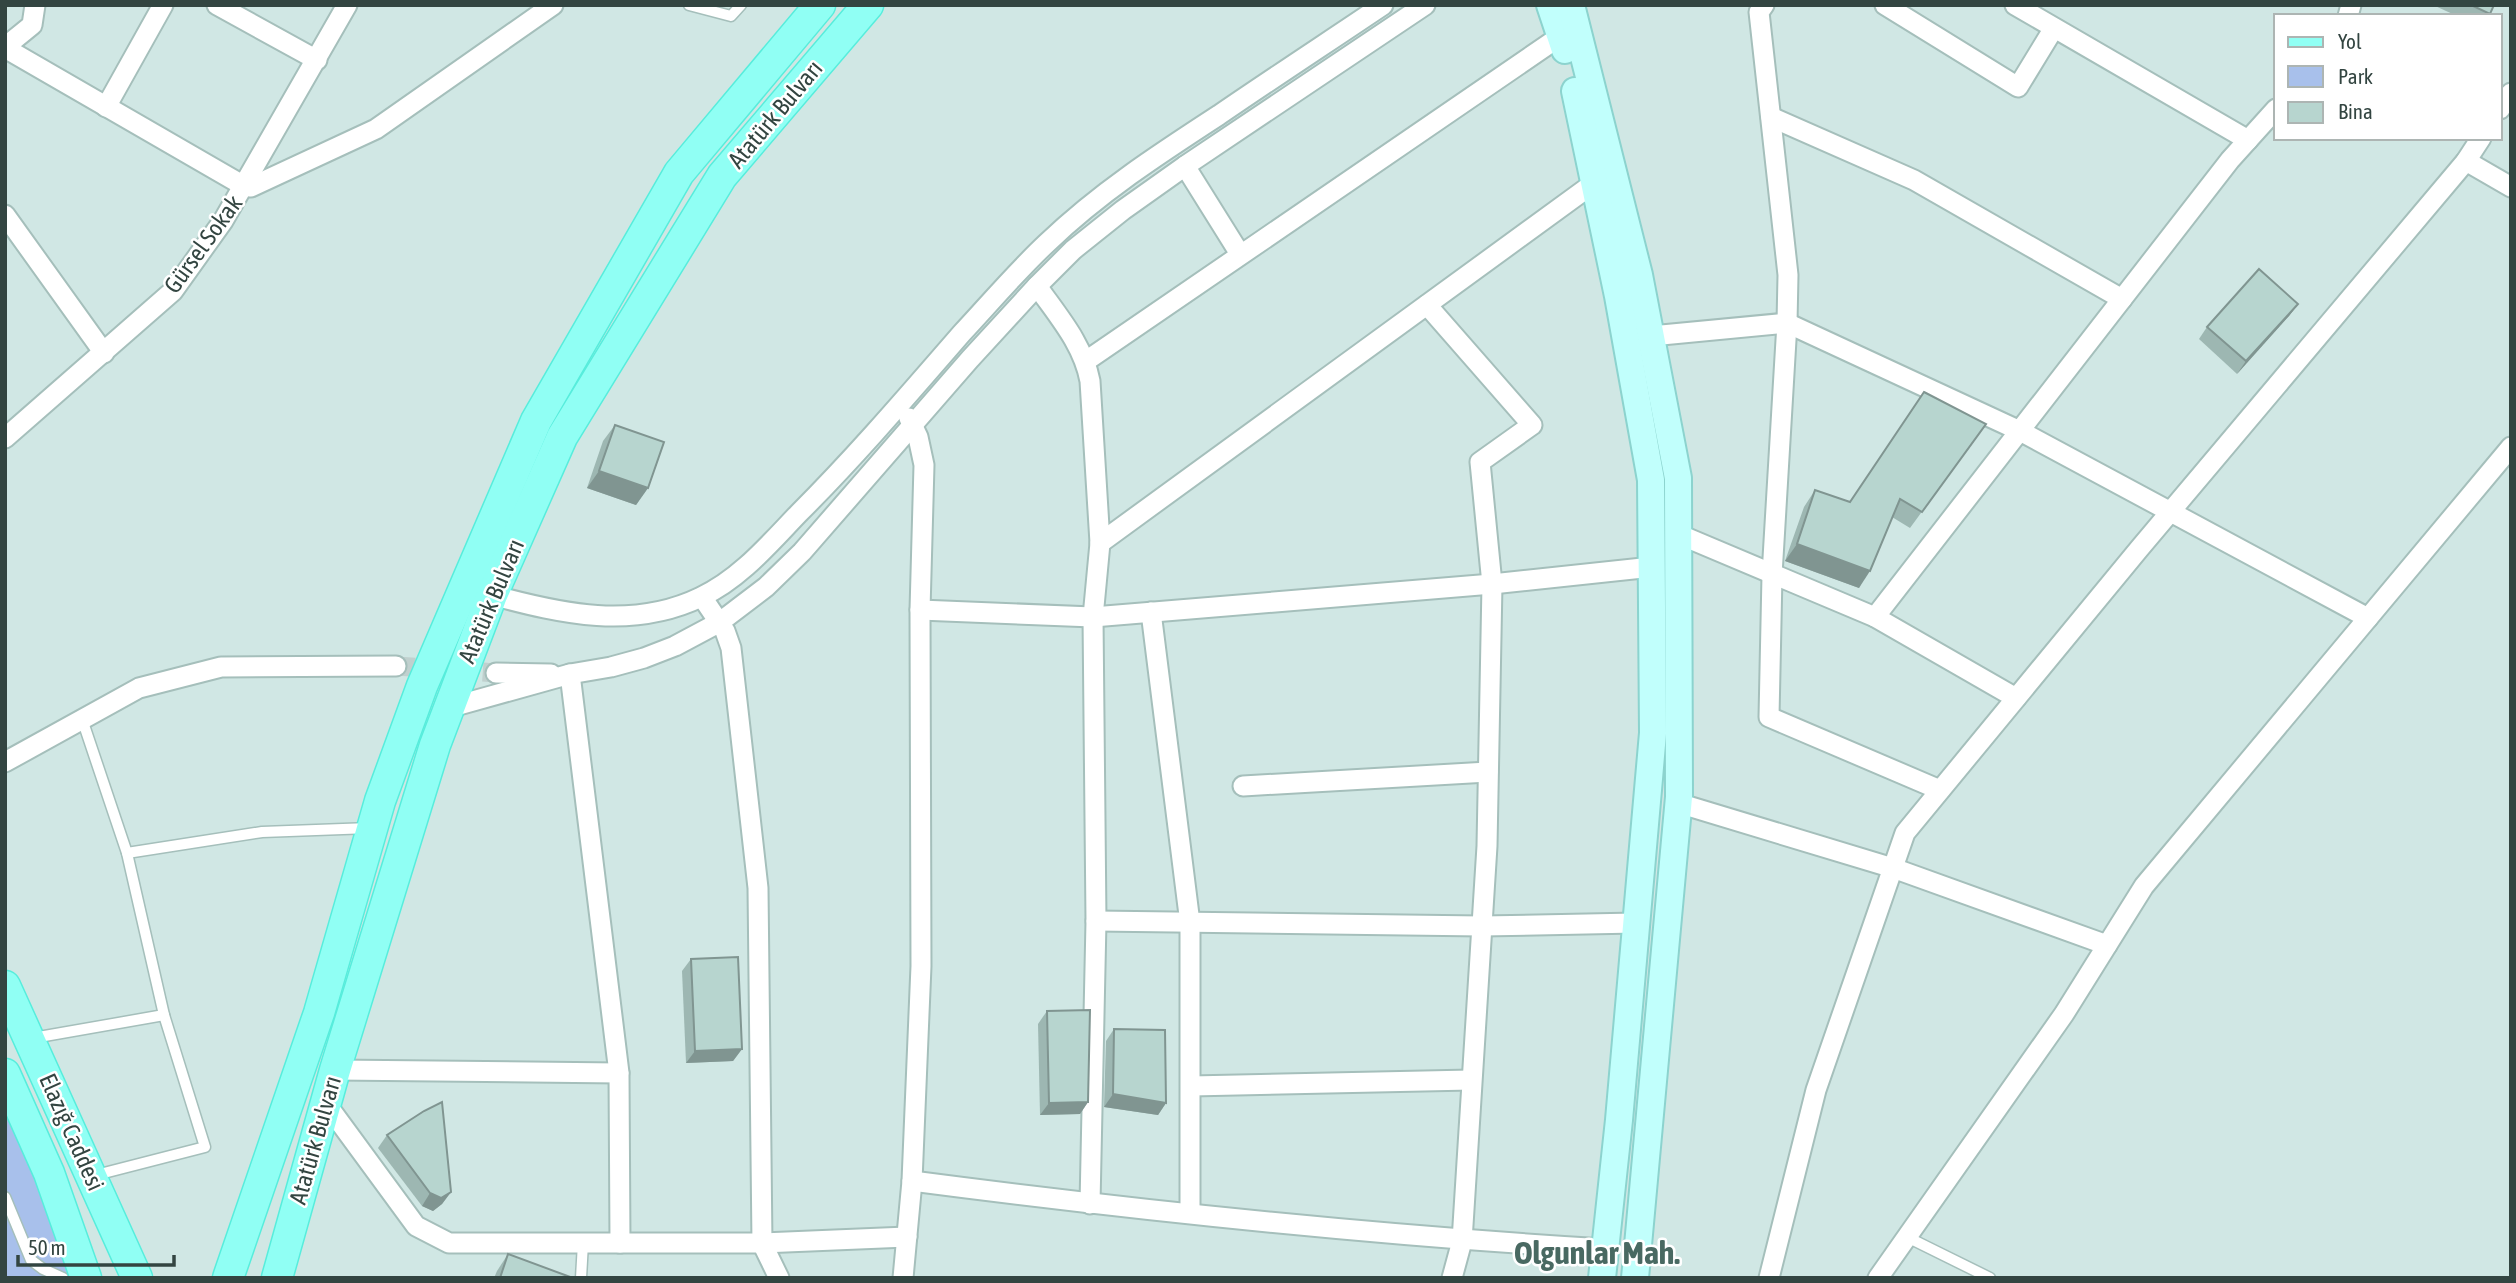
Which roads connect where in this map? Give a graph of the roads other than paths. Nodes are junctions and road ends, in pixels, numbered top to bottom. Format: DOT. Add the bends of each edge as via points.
graph roads {
  1 [pos="35,5"];
  2 [pos="163,5"];
  3 [pos="217,5"];
  4 [pos="347,5"];
  5 [pos="553,5"];
  6 [pos="689,5"];
  7 [pos="741,5"];
  8 [pos="820,5"];
  9 [pos="868,5"];
  10 [pos="1383,5"];
  11 [pos="1425,5"];
  12 [pos="1550,5"];
  13 [pos="1571,5"];
  14 [pos="1764,5"];
  15 [pos="1885,5"];
  16 [pos="2015,5"];
  17 [pos="2054,27"];
  18 [pos="1562,35"];
  19 [pos="5,48"];
  20 [pos="317,60"];
  21 [pos="106,107"];
  22 [pos="2274,112"];
  23 [pos="1771,117"];
  24 [pos="2248,140"];
  25 [pos="2480,140"];
  26 [pos="2466,162"];
  27 [pos="1185,166"];
  28 [pos="1594,183"];
  29 [pos="244,186"];
  30 [pos="2511,187"];
  31 [pos="5,215"];
  32 [pos="1240,254"];
  33 [pos="1037,286"];
  34 [pos="2122,299"];
  35 [pos="1427,305"];
  36 [pos="1787,323"];
  37 [pos="1651,336"];
  38 [pos="104,353"];
  39 [pos="1086,361"];
  40 [pos="900,403"];
  41 [pos="913,425"];
  42 [pos="2020,431"];
  43 [pos="5,438"];
  44 [pos="2511,447"];
  45 [pos="2172,510"];
  46 [pos="1678,534"];
  47 [pos="1100,543"];
  48 [pos="1652,567"];
  49 [pos="1772,575"];
  50 [pos="1492,584"];
  51 [pos="492,595"];
  52 [pos="702,597"];
  53 [pos="920,610"];
  54 [pos="1151,612"];
  55 [pos="1093,617"];
  56 [pos="1875,617"];
  57 [pos="2368,618"];
  58 [pos="720,622"];
  59 [pos="396,666"];
  60 [pos="496,673"];
  61 [pos="570,674"];
  62 [pos="2016,698"];
  63 [pos="448,708"];
  64 [pos="82,719"];
  65 [pos="5,762"];
  66 [pos="1488,772"];
  67 [pos="1243,786"];
  68 [pos="1940,790"];
  69 [pos="1678,803"];
  70 [pos="372,828"];
  71 [pos="127,853"];
  72 [pos="1893,868"];
  73 [pos="1096,921"];
  74 [pos="1190,923"];
  75 [pos="1636,923"];
  76 [pos="1482,926"];
  77 [pos="2107,945"];
  78 [pos="5,986"];
  79 [pos="164,1015"];
  80 [pos="29,1039"];
  81 [pos="335,1070"];
  82 [pos="619,1073"];
  83 [pos="5,1074"];
  84 [pos="1471,1080"];
  85 [pos="1191,1086"];
  86 [pos="325,1102"];
  87 [pos="92,1176"];
  88 [pos="912,1181"];
  89 [pos="5,1197"];
  90 [pos="1090,1204"];
  91 [pos="1190,1213"];
  92 [pos="907,1237"];
  93 [pos="1907,1237"];
  94 [pos="1462,1241"];
  95 [pos="583,1243"];
  96 [pos="620,1243"];
  97 [pos="762,1243"];
  98 [pos="1605,1249"];
  99 [pos="63,1278"];
  100 [pos="86,1278"];
  101 [pos="137,1278"];
  102 [pos="228,1278"];
  103 [pos="277,1278"];
  104 [pos="581,1278"];
  105 [pos="779,1278"];
  106 [pos="903,1278"];
  107 [pos="1452,1278"];
  108 [pos="1602,1278"];
  109 [pos="1635,1278"];
  110 [pos="1769,1278"];
  111 [pos="1878,1278"];
  112 [pos="1990,1278"];
  1 -- 19 [label="street" via="32,25"];
  2 -- 21 [label="street"];
  3 -- 20 [label="street"];
  4 -- 20 [label="street, Gürsel Sokak"];
  5 -- 29 [label="street" via="376,129 257,186"];
  6 -- 7 [label="lane" via="731,16"];
  8 -- 70 [label="main road, Atatürk Bulvarı" via="679,173 536,421 422,686"];
  9 -- 51 [label="main road, Atatürk Bulvarı" via="722,176 562,437"];
  10 -- 40 [label="street" via="1088,206 1007,283"];
  11 -- 27 [label="street"];
  12 -- 18 [label="main road"];
  13 -- 37 [label="main road"];
  14 -- 23 [label="street" via="1759,12"];
  15 -- 17 [label="street" via="2018,87"];
  16 -- 17 [label="street"];
  17 -- 24 [label="street"];
  18 -- 28 [label="main road"];
  18 -- 32 [label="street"];
  19 -- 21 [label="street"];
  20 -- 29 [label="street, Gürsel Sokak"];
  21 -- 29 [label="street"];
  22 -- 24 [label="street"];
  23 -- 34 [label="street" via="1914,180"];
  23 -- 36 [label="street" via="1788,275"];
  24 -- 34 [label="street"];
  25 -- 26 [label="street"];
  26 -- 30 [label="street"];
  26 -- 45 [label="street"];
  27 -- 32 [label="street"];
  27 -- 33 [label="street" via="1073,250"];
  28 -- 35 [label="street"];
  28 -- 48 [label="main road" via="1651,480"];
  29 -- 38 [label="street, Gürsel Sokak" via="173,291"];
  31 -- 38 [label="street"];
  32 -- 39 [label="street"];
  33 -- 39 [label="street"];
  33 -- 41 [label="street"];
  34 -- 42 [label="street"];
  35 -- 47 [label="street"];
  35 -- 50 [label="street" via="1532,425 1480,463"];
  36 -- 37 [label="street"];
  36 -- 42 [label="street"];
  36 -- 49 [label="street"];
  37 -- 46 [label="main road" via="1678,478"];
  38 -- 43 [label="street, Gürsel Sokak"];
  39 -- 47 [label="street"];
  40 -- 41 [label="street"];
  40 -- 52 [label="street" via="768,545 732,578"];
  41 -- 53 [label="street" via="924,465"];
  41 -- 58 [label="street" via="802,552"];
  42 -- 45 [label="street"];
  42 -- 56 [label="street"];
  44 -- 57 [label="street"];
  45 -- 57 [label="street"];
  45 -- 62 [label="street"];
  46 -- 49 [label="street"];
  46 -- 69 [label="main road"];
  47 -- 55 [label="street"];
  48 -- 50 [label="street"];
  48 -- 75 [label="main road" via="1653,733"];
  49 -- 56 [label="street"];
  49 -- 68 [label="street" via="1769,717"];
  50 -- 54 [label="street"];
  50 -- 66 [label="street"];
  51 -- 52 [label="street" via="606,617 660,612"];
  51 -- 63 [label="main road, Atatürk Bulvarı"];
  52 -- 58 [label="street"];
  53 -- 55 [label="street"];
  53 -- 88 [label="street" via="921,966"];
  54 -- 55 [label="street"];
  54 -- 74 [label="street"];
  55 -- 73 [label="street"];
  56 -- 62 [label="street"];
  57 -- 77 [label="street" via="2144,886"];
  58 -- 61 [label="street" via="644,658"];
  58 -- 97 [label="street" via="731,648 758,888"];
  59 -- 64 [label="street" via="221,667 139,688"];
  60 -- 61 [label="street"];
  61 -- 63 [label="street"];
  61 -- 82 [label="street"];
  62 -- 68 [label="street"];
  63 -- 81 [label="main road, Atatürk Bulvarı"];
  64 -- 65 [label="street"];
  64 -- 71 [label="lane"];
  66 -- 67 [label="street"];
  66 -- 76 [label="street"];
  68 -- 72 [label="street" via="1905,833"];
  69 -- 72 [label="street"];
  69 -- 109 [label="main road"];
  70 -- 71 [label="lane" via="262,832"];
  70 -- 102 [label="main road, Atatürk Bulvarı" via="319,1013"];
  71 -- 79 [label="lane"];
  72 -- 77 [label="street"];
  72 -- 110 [label="street" via="1816,1090"];
  73 -- 74 [label="street"];
  73 -- 90 [label="street"];
  74 -- 76 [label="street"];
  74 -- 85 [label="street"];
  75 -- 76 [label="street"];
  75 -- 98 [label="main road"];
  76 -- 84 [label="street"];
  77 -- 93 [label="street" via="2064,1014"];
  78 -- 80 [label="main road, Elazığ Caddesi"];
  79 -- 80 [label="lane"];
  79 -- 87 [label="lane" via="205,1147"];
  80 -- 87 [label="main road, Elazığ Caddesi"];
  81 -- 82 [label="street"];
  81 -- 86 [label="main road, Atatürk Bulvarı"];
  82 -- 96 [label="street"];
  83 -- 100 [label="main road" via="49,1173"];
  84 -- 85 [label="street"];
  84 -- 94 [label="street"];
  85 -- 91 [label="street"];
  86 -- 95 [label="street" via="416,1226 449,1243"];
  86 -- 103 [label="main road, Atatürk Bulvarı"];
  87 -- 101 [label="main road, Elazığ Caddesi"];
  88 -- 90 [label="street"];
  88 -- 92 [label="street"];
  89 -- 99 [label="lane" via="31,1260"];
  90 -- 91 [label="street"];
  91 -- 94 [label="street"];
  92 -- 97 [label="street"];
  92 -- 106 [label="street"];
  93 -- 111 [label="street"];
  93 -- 112 [label="lane"];
  94 -- 98 [label="street"];
  94 -- 107 [label="street"];
  95 -- 96 [label="street"];
  95 -- 104 [label="lane"];
  96 -- 97 [label="street"];
  97 -- 105 [label="street"];
  98 -- 108 [label="main road"];
}
